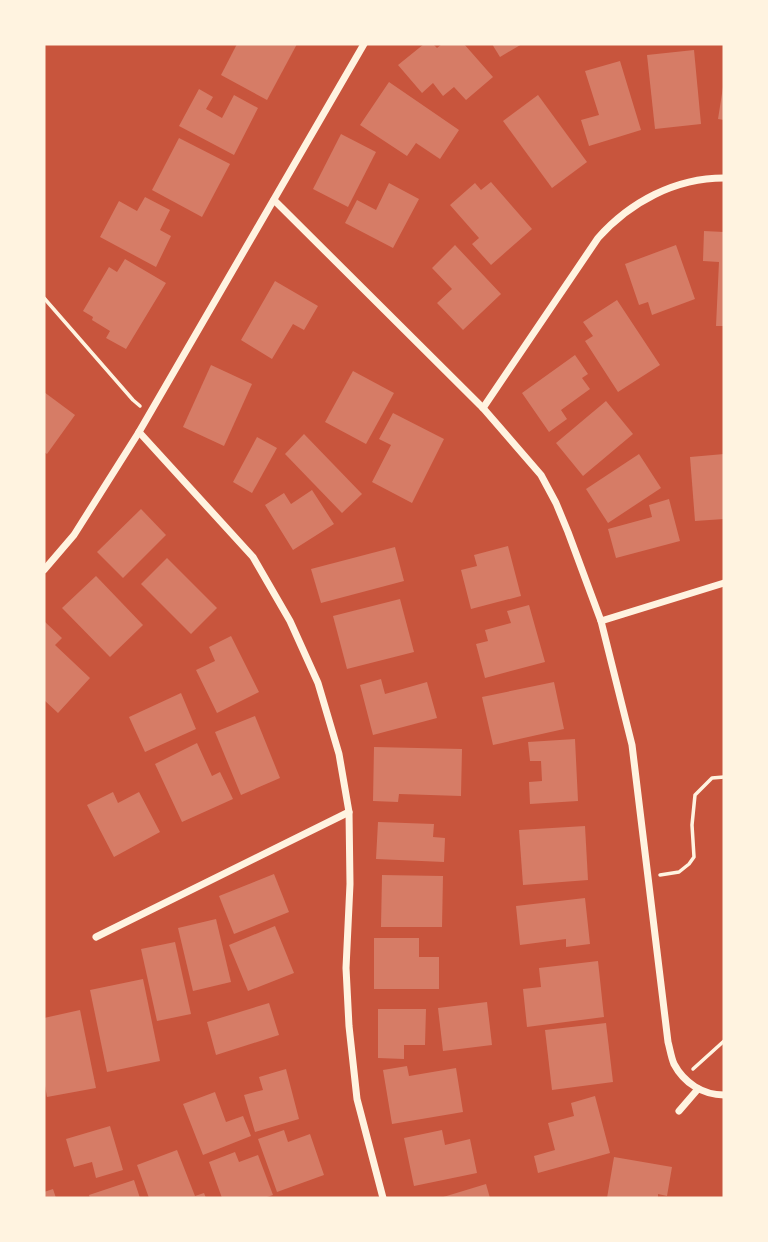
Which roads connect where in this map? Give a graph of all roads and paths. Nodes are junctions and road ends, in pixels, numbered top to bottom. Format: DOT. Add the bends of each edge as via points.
graph roads {
  1 [pos="364,44"];
  2 [pos="724,178"];
  3 [pos="274,200"];
  4 [pos="44,298"];
  5 [pos="483,408"];
  6 [pos="150,413"];
  7 [pos="139,432"];
  8 [pos="44,569"];
  9 [pos="724,583"];
  10 [pos="601,621"];
  11 [pos="724,777"];
  12 [pos="349,812"];
  13 [pos="648,878"];
  14 [pos="96,937"];
  15 [pos="724,1041"];
  16 [pos="684,1078"];
  17 [pos="698,1089"];
  18 [pos="724,1096"];
  19 [pos="679,1111"];
  20 [pos="383,1198"];
  1 -- 3 [label="street"];
  2 -- 5 [label="street" via="671,187 613,222"];
  3 -- 5 [label="street"];
  3 -- 6 [label="street"];
  4 -- 6 [label="path" via="133,400"];
  5 -- 10 [label="street" via="541,475 568,531"];
  6 -- 7 [label="street"];
  7 -- 8 [label="street" via="74,535"];
  7 -- 12 [label="street" via="253,557 290,621 318,683 339,754"];
  9 -- 10 [label="street"];
  10 -- 13 [label="street" via="632,745"];
  11 -- 13 [label="path" via="712,778 695,795 694,857 689,864 679,872"];
  12 -- 14 [label="street"];
  12 -- 20 [label="street" via="349,1026 357,1099"];
  13 -- 16 [label="street" via="668,1042"];
  15 -- 16 [label="path"];
  16 -- 17 [label="street"];
  17 -- 18 [label="street"];
  17 -- 19 [label="street"];
}
